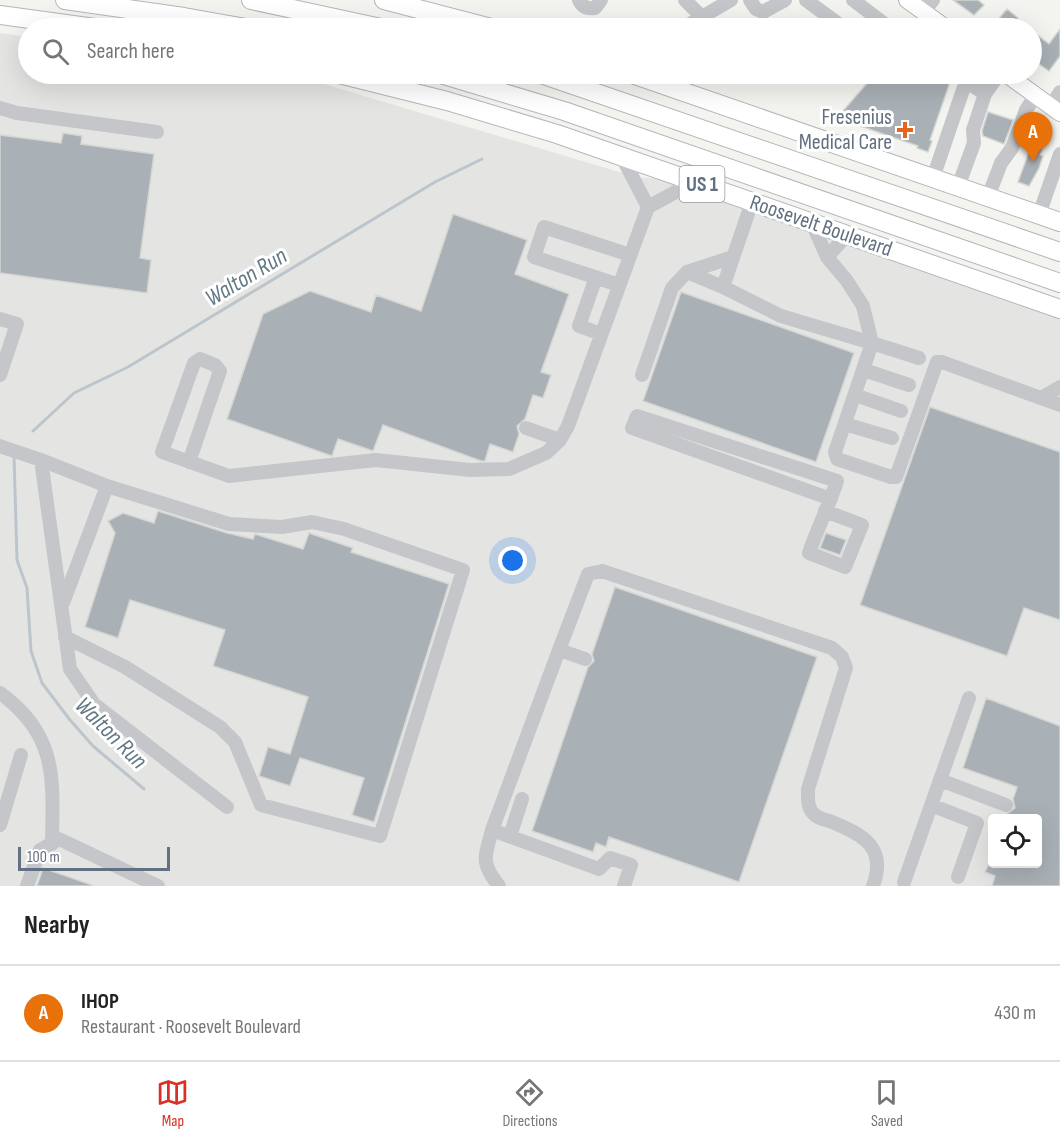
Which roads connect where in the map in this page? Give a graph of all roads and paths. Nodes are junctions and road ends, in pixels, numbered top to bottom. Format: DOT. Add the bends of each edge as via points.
graph roads {
  1 [pos="65,0"];
  2 [pos="251,0"];
  3 [pos="301,0"];
  4 [pos="384,0"];
  5 [pos="579,0"];
  6 [pos="601,0"];
  7 [pos="685,0"];
  8 [pos="731,0"];
  9 [pos="750,0"];
  10 [pos="785,0"];
  11 [pos="806,0"];
  12 [pos="853,0"];
  13 [pos="907,0"];
  14 [pos="928,6"];
  15 [pos="0,15"];
  16 [pos="702,17"];
  17 [pos="22,18"];
  18 [pos="190,18"];
  19 [pos="335,18"];
  20 [pos="344,18"];
  21 [pos="453,18"];
  22 [pos="830,18"];
  23 [pos="877,18"];
  24 [pos="938,18"];
  25 [pos="378,84"];
  26 [pos="474,84"];
  27 [pos="570,84"];
  28 [pos="661,84"];
  29 [pos="962,84"];
  30 [pos="973,84"];
  31 [pos="992,84"];
  32 [pos="1020,84"];
  33 [pos="985,94"];
  34 [pos="1036,95"];
  35 [pos="1057,104"];
  36 [pos="0,108"];
  37 [pos="157,132"];
  38 [pos="1060,154"];
  39 [pos="622,157"];
  40 [pos="933,178"];
  41 [pos="694,182"];
  42 [pos="958,187"];
  43 [pos="988,197"];
  44 [pos="752,202"];
  45 [pos="839,206"];
  46 [pos="648,207"];
  47 [pos="1040,215"];
  48 [pos="1060,222"];
  49 [pos="812,223"];
  50 [pos="847,235"];
  51 [pos="1060,252"];
  52 [pos="630,255"];
  53 [pos="827,256"];
  54 [pos="733,257"];
  55 [pos="923,261"];
  56 [pos="687,272"];
  57 [pos="596,277"];
  58 [pos="1060,283"];
  59 [pos="619,285"];
  60 [pos="723,286"];
  61 [pos="1060,309"];
  62 [pos="0,319"];
  63 [pos="601,334"];
  64 [pos="872,343"];
  65 [pos="919,358"];
  66 [pos="864,370"];
  67 [pos="0,375"];
  68 [pos="642,375"];
  69 [pos="909,385"];
  70 [pos="1060,387"];
  71 [pos="855,395"];
  72 [pos="1041,398"];
  73 [pos="1060,405"];
  74 [pos="901,411"];
  75 [pos="845,424"];
  76 [pos="526,428"];
  77 [pos="892,438"];
  78 [pos="560,440"];
  79 [pos="0,446"];
  80 [pos="41,460"];
  81 [pos="189,462"];
  82 [pos="107,486"];
  83 [pos="828,505"];
  84 [pos="61,606"];
  85 [pos="65,637"];
  86 [pos="559,650"];
  87 [pos="585,659"];
  88 [pos="0,693"];
  89 [pos="969,698"];
  90 [pos="21,755"];
  91 [pos="940,780"];
  92 [pos="974,793"];
  93 [pos="522,799"];
  94 [pos="931,805"];
  95 [pos="1006,805"];
  96 [pos="3,807"];
  97 [pos="227,807"];
  98 [pos="963,818"];
  99 [pos="0,825"];
  100 [pos="492,830"];
  101 [pos="510,836"];
  102 [pos="52,844"];
  103 [pos="958,877"];
  104 [pos="907,885"];
  105 [pos="27,886"];
  106 [pos="158,886"];
  107 [pos="499,886"];
  108 [pos="624,886"];
  109 [pos="873,886"];
  1 -- 18 [label="highway"];
  2 -- 19 [label="highway"];
  3 -- 20 [label="highway"];
  4 -- 21 [label="highway"];
  5 -- 6 [label="street" via="591,9"];
  7 -- 16 [label="street"];
  8 -- 16 [label="street"];
  9 -- 10 [label="street" via="763,12"];
  11 -- 22 [label="street"];
  12 -- 23 [label="street"];
  13 -- 14 [label="main road"];
  14 -- 24 [label="main road"];
  15 -- 17 [label="highway"];
  25 -- 39 [label="highway, Roosevelt Boulevard / US 1" via="480,110"];
  26 -- 45 [label="highway, Roosevelt Boulevard / US 1" via="564,111"];
  27 -- 51 [label="highway, US 1"];
  28 -- 40 [label="highway"];
  29 -- 40 [label="street"];
  30 -- 33 [label="street"];
  31 -- 33 [label="street"];
  32 -- 34 [label="main road"];
  33 -- 42 [label="street" via="972,130 974,143"];
  34 -- 35 [label="main road"];
  34 -- 43 [label="street"];
  36 -- 37 [label="street"];
  38 -- 47 [label="street"];
  39 -- 41 [label="highway, Roosevelt Boulevard / US 1"];
  39 -- 46 [label="street"];
  40 -- 42 [label="highway"];
  41 -- 44 [label="highway, Roosevelt Boulevard / US 1"];
  41 -- 46 [label="street"];
  42 -- 43 [label="highway"];
  43 -- 47 [label="highway"];
  44 -- 49 [label="highway, Roosevelt Boulevard / US 1"];
  44 -- 54 [label="street"];
  45 -- 55 [label="highway"];
  45 -- 58 [label="highway, Roosevelt Boulevard / US 1"];
  46 -- 52 [label="street"];
  47 -- 48 [label="highway"];
  49 -- 50 [label="highway, Roosevelt Boulevard / US 1"];
  49 -- 53 [label="street"];
  50 -- 53 [label="street"];
  50 -- 55 [label="highway, Roosevelt Boulevard / US 1"];
  52 -- 57 [label="street" via="544,227 534,256"];
  52 -- 59 [label="street"];
  53 -- 64 [label="street" via="863,306"];
  54 -- 56 [label="street"];
  54 -- 60 [label="street"];
  55 -- 61 [label="highway, Roosevelt Boulevard / US 1"];
  56 -- 60 [label="street"];
  56 -- 68 [label="street" via="672,288"];
  57 -- 59 [label="street"];
  57 -- 63 [label="street" via="579,326"];
  59 -- 63 [label="street"];
  60 -- 64 [label="street" via="781,316"];
  62 -- 67 [label="street" via="17,324"];
  63 -- 78 [label="street"];
  64 -- 65 [label="street"];
  64 -- 66 [label="street"];
  66 -- 69 [label="street"];
  66 -- 71 [label="street"];
  70 -- 72 [label="street"];
  71 -- 74 [label="street"];
  71 -- 75 [label="street"];
  72 -- 73 [label="street"];
  72 -- 75 [label="street" via="937,362 896,477 837,459 835,452"];
  75 -- 77 [label="street"];
  76 -- 78 [label="street"];
  78 -- 81 [label="street" via="546,453 509,469 470,470 376,460 228,476"];
  79 -- 80 [label="street"];
  80 -- 82 [label="street"];
  80 -- 84 [label="street"];
  81 -- 81 [label="street" via="162,452 194,363 200,359 215,364 220,371"];
  82 -- 84 [label="street"];
  82 -- 85 [label="street" via="230,524 282,527 312,522 344,529 463,570 380,836 261,805 235,742 220,727 124,667"];
  83 -- 83 [label="street" via="837,482 637,416 632,429"];
  84 -- 85 [label="street"];
  85 -- 97 [label="street" via="70,669 94,704"];
  86 -- 87 [label="street"];
  86 -- 100 [label="street"];
  86 -- 109 [label="street" via="588,574 602,571 831,648 842,657 846,668 808,789 808,805 815,816 855,831 870,843 878,873"];
  88 -- 102 [label="street" via="37,729 45,747 53,782"];
  89 -- 91 [label="street"];
  90 -- 96 [label="street"];
  91 -- 92 [label="street"];
  91 -- 94 [label="street"];
  92 -- 95 [label="street"];
  92 -- 98 [label="street"];
  93 -- 101 [label="street"];
  94 -- 98 [label="street"];
  94 -- 104 [label="street"];
  96 -- 99 [label="street"];
  98 -- 103 [label="street" via="977,823"];
  100 -- 101 [label="street"];
  100 -- 107 [label="street" via="485,860 488,873"];
  101 -- 108 [label="street" via="599,869 610,858 631,865"];
  102 -- 105 [label="street" via="40,850"];
  102 -- 106 [label="street" via="59,839"];
}
